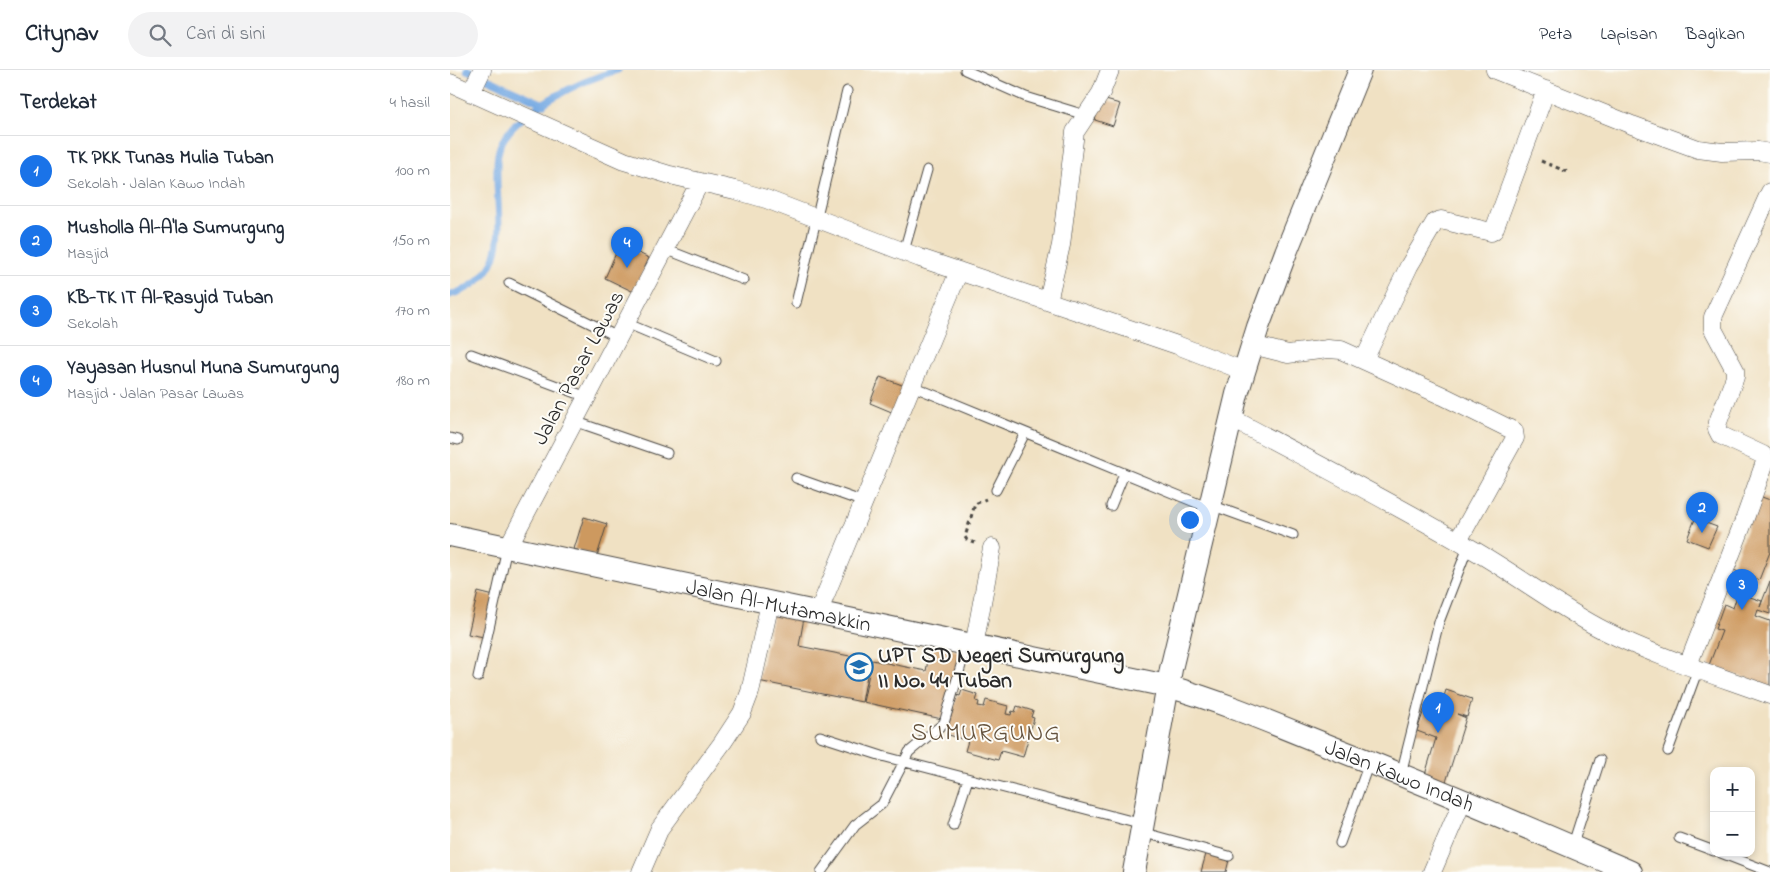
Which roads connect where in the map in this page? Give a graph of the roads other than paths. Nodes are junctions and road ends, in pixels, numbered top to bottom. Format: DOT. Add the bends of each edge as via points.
graph roads {
  1 [pos="965,70"];
  2 [pos="1110,70"];
  3 [pos="1360,70"];
  4 [pos="1495,70"];
  5 [pos="450,83"];
  6 [pos="478,86"];
  7 [pos="1546,90"];
  8 [pos="847,91"];
  9 [pos="1085,115"];
  10 [pos="1770,154"];
  11 [pos="927,170"];
  12 [pos="700,182"];
  13 [pos="1770,192"];
  14 [pos="817,218"];
  15 [pos="664,249"];
  16 [pos="904,251"];
  17 [pos="959,271"];
  18 [pos="744,280"];
  19 [pos="509,283"];
  20 [pos="1048,301"];
  21 [pos="796,303"];
  22 [pos="622,330"];
  23 [pos="1252,345"];
  24 [pos="472,354"];
  25 [pos="1364,360"];
  26 [pos="716,361"];
  27 [pos="1244,370"];
  28 [pos="912,386"];
  29 [pos="586,397"];
  30 [pos="1231,418"];
  31 [pos="574,421"];
  32 [pos="1025,433"];
  33 [pos="667,452"];
  34 [pos="1124,474"];
  35 [pos="796,478"];
  36 [pos="996,490"];
  37 [pos="864,502"];
  38 [pos="1111,506"];
  39 [pos="1209,506"];
  40 [pos="450,535"];
  41 [pos="1293,535"];
  42 [pos="1463,544"];
  43 [pos="508,547"];
  44 [pos="992,548"];
  45 [pos="770,603"];
  46 [pos="818,613"];
  47 [pos="971,645"];
  48 [pos="1693,667"];
  49 [pos="478,677"];
  50 [pos="1167,686"];
  51 [pos="1770,695"];
  52 [pos="820,736"];
  53 [pos="1668,751"];
  54 [pos="1600,760"];
  55 [pos="903,762"];
  56 [pos="1369,762"];
  57 [pos="1401,774"];
  58 [pos="968,779"];
  59 [pos="1463,800"];
  60 [pos="954,825"];
  61 [pos="1142,828"];
  62 [pos="1679,838"];
  63 [pos="1340,843"];
  64 [pos="1572,847"];
  65 [pos="1710,849"];
  66 [pos="1230,856"];
  67 [pos="1731,857"];
  68 [pos="641,872"];
  69 [pos="821,872"];
  70 [pos="1134,872"];
  71 [pos="1432,872"];
  72 [pos="1631,872"];
  73 [pos="1770,872"];
  1 -- 9 [label="lane" via="1026,97"];
  2 -- 9 [label="street" via="1103,88"];
  3 -- 23 [label="street"];
  4 -- 7 [label="street"];
  5 -- 6 [label="street"];
  6 -- 12 [label="street" via="556,131 635,165"];
  7 -- 10 [label="street" via="1698,149"];
  7 -- 25 [label="street" via="1493,231 1441,220 1434,223 1400,284"];
  8 -- 14 [label="lane"];
  9 -- 20 [label="street" via="1075,132 1062,245"];
  11 -- 16 [label="lane"];
  12 -- 14 [label="street" via="749,194"];
  12 -- 15 [label="street, Jalan Pasar Lawas"];
  13 -- 48 [label="street" via="1712,324 1735,374 1718,422 1718,431 1720,435 1763,455 1765,462"];
  14 -- 16 [label="street"];
  14 -- 21 [label="lane"];
  15 -- 18 [label="lane"];
  15 -- 22 [label="street, Jalan Pasar Lawas"];
  16 -- 17 [label="street"];
  17 -- 20 [label="street"];
  17 -- 28 [label="street"];
  19 -- 22 [label="lane"];
  20 -- 27 [label="street"];
  22 -- 26 [label="lane"];
  22 -- 29 [label="street, Jalan Pasar Lawas"];
  23 -- 25 [label="street" via="1288,354 1336,349"];
  23 -- 27 [label="street"];
  24 -- 29 [label="lane"];
  25 -- 42 [label="street" via="1515,433"];
  27 -- 30 [label="street"];
  28 -- 32 [label="lane"];
  28 -- 37 [label="street"];
  29 -- 31 [label="street, Jalan Pasar Lawas"];
  30 -- 39 [label="street"];
  30 -- 42 [label="street"];
  31 -- 33 [label="lane"];
  31 -- 43 [label="street, Jalan Pasar Lawas"];
  32 -- 34 [label="lane"];
  32 -- 36 [label="lane"];
  34 -- 38 [label="lane"];
  34 -- 39 [label="lane"];
  35 -- 37 [label="lane"];
  37 -- 46 [label="street"];
  39 -- 41 [label="lane"];
  39 -- 50 [label="street"];
  40 -- 43 [label="street, Jalan Al-Mutamakkin"];
  42 -- 48 [label="street" via="1587,621 1629,642"];
  42 -- 57 [label="lane" via="1439,622"];
  43 -- 45 [label="street, Jalan Al-Mutamakkin"];
  43 -- 49 [label="lane"];
  44 -- 47 [label="street"];
  45 -- 46 [label="street, Jalan Al-Mutamakkin"];
  45 -- 68 [label="street" via="750,692 742,713 660,828"];
  46 -- 47 [label="street, Jalan Al-Mutamakkin"];
  47 -- 50 [label="street, Jalan Al-Mutamakkin"];
  47 -- 55 [label="lane" via="945,721 911,749"];
  48 -- 51 [label="street"];
  48 -- 53 [label="lane"];
  50 -- 56 [label="street, Jalan Kawo Indah" via="1233,708"];
  50 -- 61 [label="street"];
  52 -- 55 [label="lane"];
  54 -- 64 [label="lane"];
  55 -- 58 [label="lane"];
  55 -- 69 [label="lane" via="881,805 855,825"];
  56 -- 57 [label="street, Jalan Kawo Indah"];
  56 -- 63 [label="lane"];
  57 -- 59 [label="street, Jalan Kawo Indah"];
  58 -- 60 [label="lane"];
  58 -- 61 [label="lane"];
  59 -- 64 [label="street, Jalan Kawo Indah"];
  59 -- 71 [label="street"];
  61 -- 66 [label="lane"];
  61 -- 70 [label="street"];
  62 -- 65 [label="lane"];
  64 -- 72 [label="street, Jalan Kawo Indah"];
  67 -- 73 [label="lane"];
}
